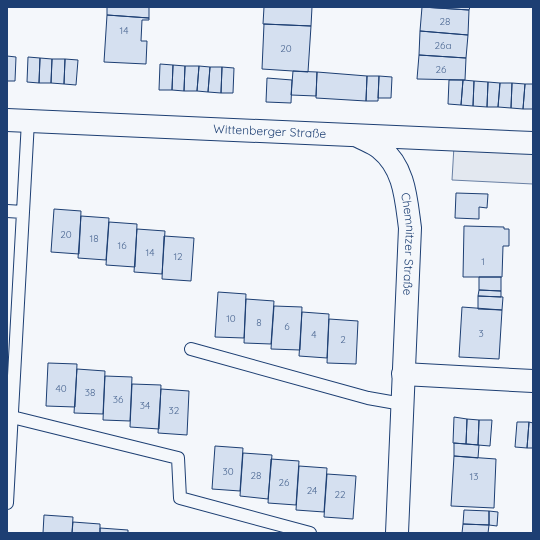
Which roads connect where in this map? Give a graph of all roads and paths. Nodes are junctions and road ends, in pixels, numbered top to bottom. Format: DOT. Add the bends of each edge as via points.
graph roads {
  1 [pos="18,121"];
  2 [pos="357,135"];
  3 [pos="533,143"];
  4 [pos="7,211"];
  5 [pos="23,212"];
  6 [pos="191,349"];
  7 [pos="402,374"];
  8 [pos="533,381"];
  9 [pos="402,404"];
  10 [pos="12,417"];
  11 [pos="7,503"];
  12 [pos="310,533"];
  13 [pos="398,533"];
  1 -- 2 [label="street, Wittenberger Straße"];
  1 -- 5 [label="lane"];
  2 -- 3 [label="street, Wittenberger Straße"];
  2 -- 7 [label="street, Chemnitzer Straße" via="380,148 396,165 406,192 410,228"];
  4 -- 5 [label="lane"];
  5 -- 10 [label="lane"];
  6 -- 9 [label="lane" via="368,398"];
  7 -- 8 [label="street"];
  7 -- 9 [label="street, Chemnitzer Straße"];
  9 -- 13 [label="street, Chemnitzer Straße"];
  10 -- 11 [label="lane"];
  10 -- 12 [label="lane" via="178,458 180,498"];
}
